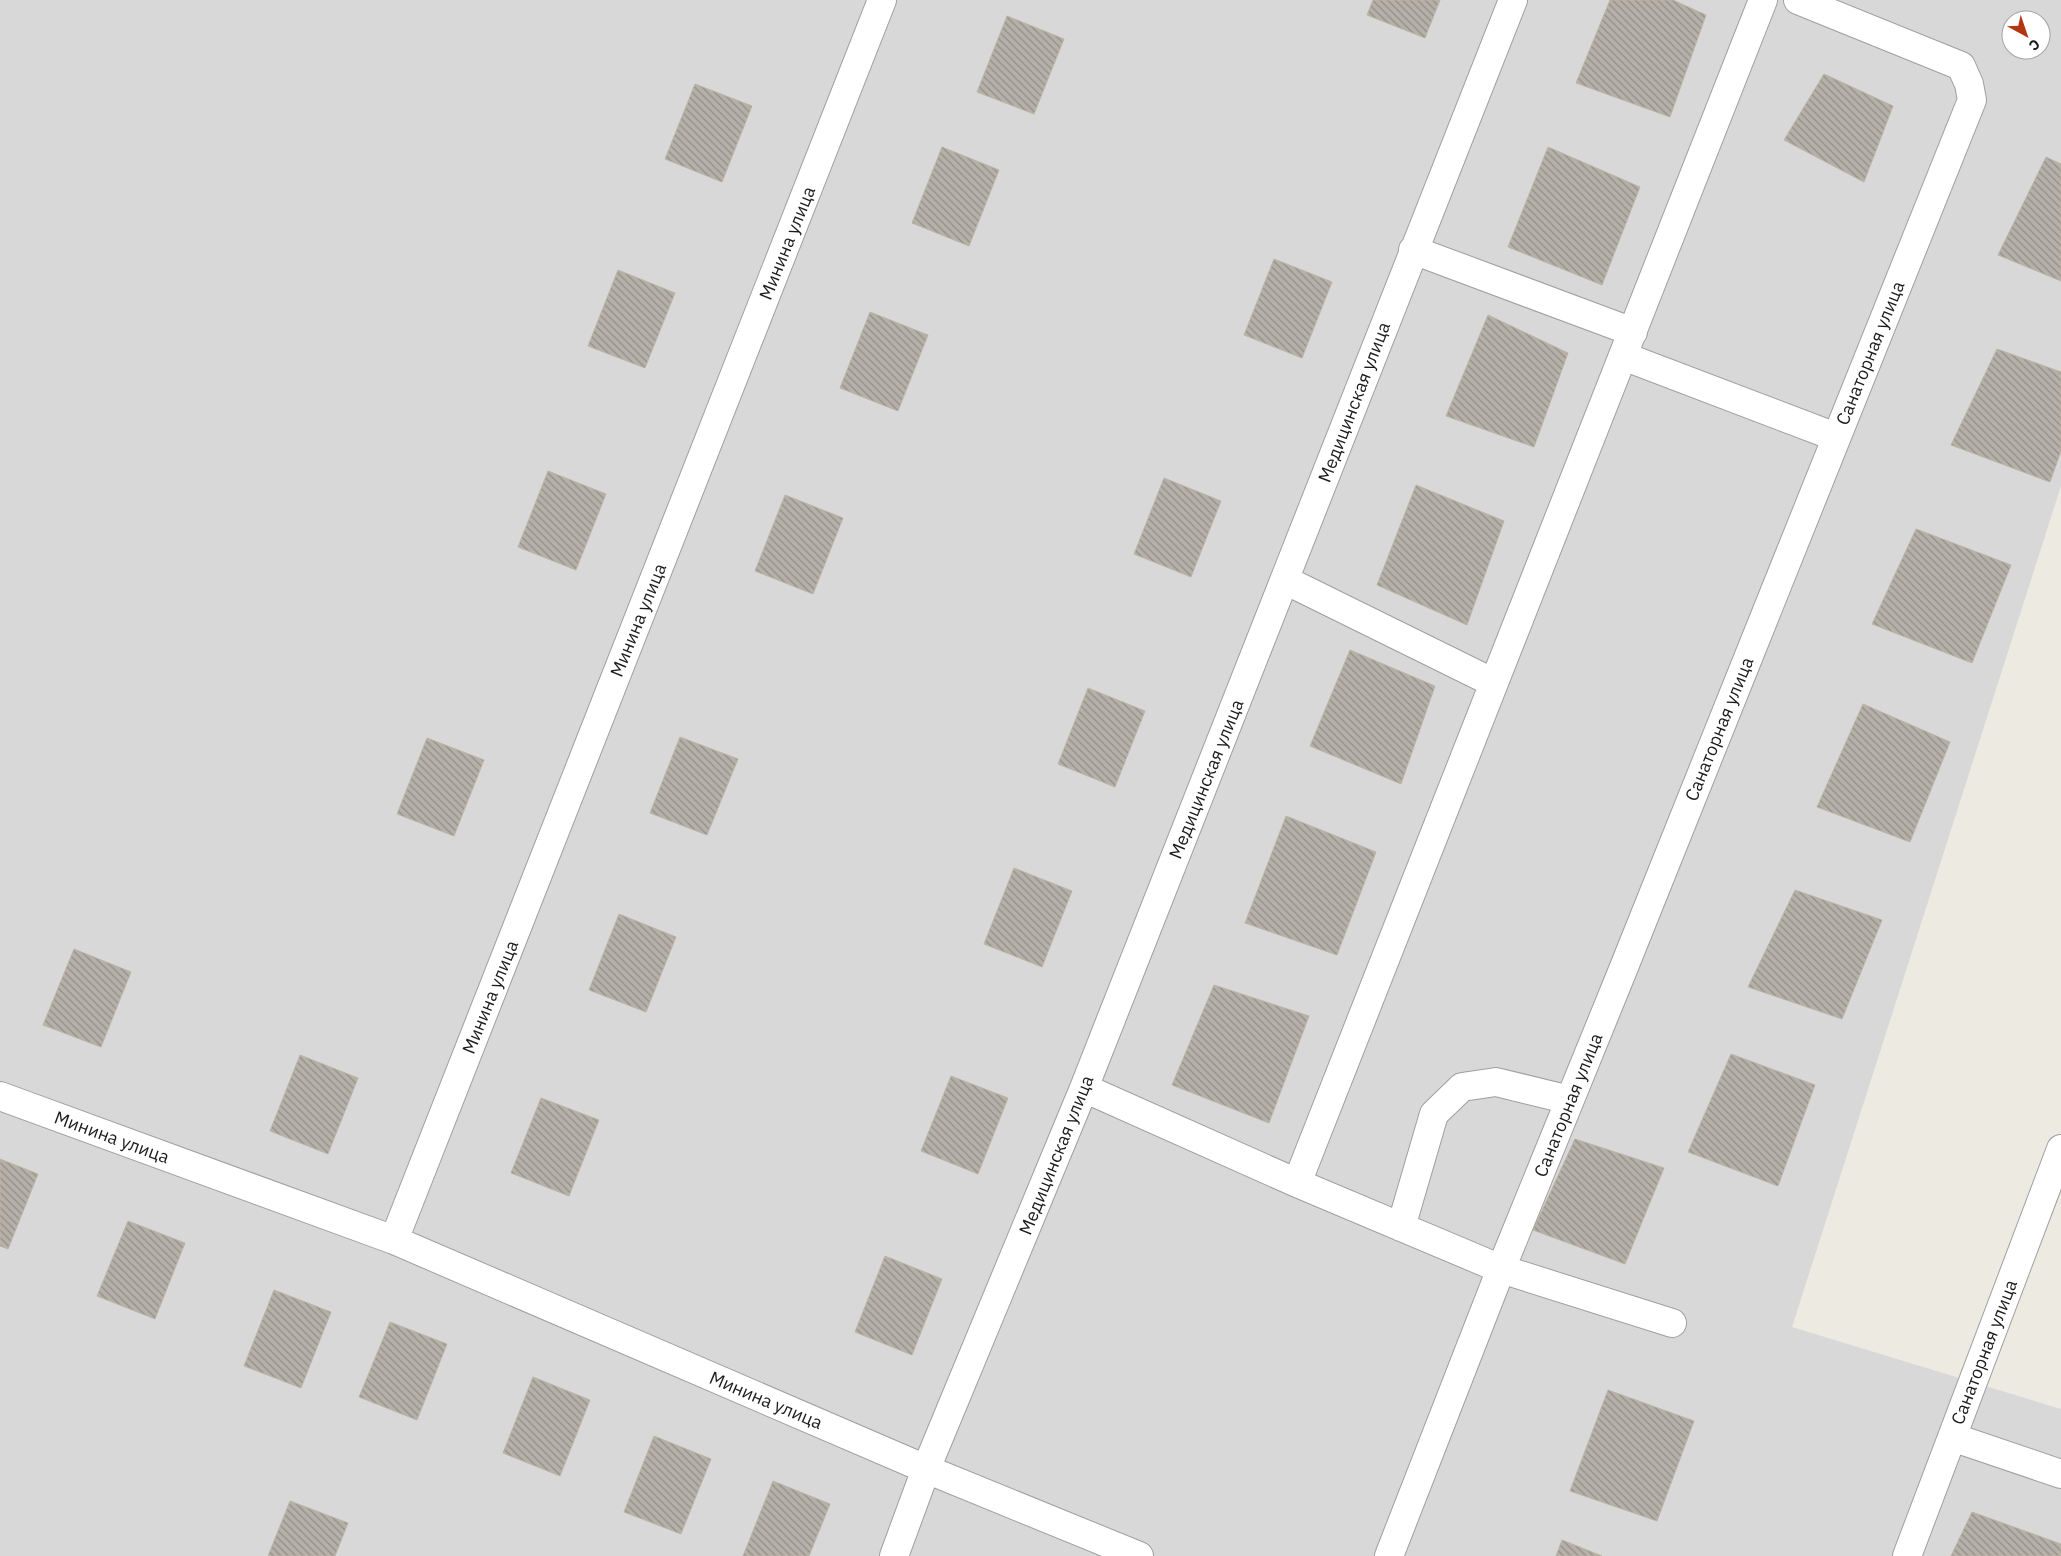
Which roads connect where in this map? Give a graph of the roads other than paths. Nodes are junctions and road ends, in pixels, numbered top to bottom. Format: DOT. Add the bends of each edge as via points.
graph roads {
  1 [pos="882,0"];
  2 [pos="1513,0"];
  3 [pos="1763,0"];
  4 [pos="1798,0"];
  5 [pos="1413,250"];
  6 [pos="1628,344"];
  7 [pos="1836,437"];
  8 [pos="1285,580"];
  9 [pos="1494,683"];
  10 [pos="1084,1088"];
  11 [pos="0,1096"];
  12 [pos="1570,1100"];
  13 [pos="2061,1149"];
  14 [pos="1296,1183"];
  15 [pos="1401,1227"];
  16 [pos="394,1240"];
  17 [pos="1500,1268"];
  18 [pos="1672,1323"];
  19 [pos="1952,1437"];
  20 [pos="926,1469"];
  21 [pos="2061,1474"];
  22 [pos="894,1556"];
  23 [pos="1139,1556"];
  24 [pos="1389,1556"];
  25 [pos="1907,1556"];
  1 -- 16 [label="street, Минина улица"];
  2 -- 5 [label="street, Медицинская улица"];
  3 -- 6 [label="street"];
  4 -- 7 [label="street, Санаторная улица" via="1961,66 1972,100"];
  5 -- 6 [label="street"];
  5 -- 8 [label="street, Медицинская улица"];
  6 -- 7 [label="street"];
  6 -- 9 [label="street"];
  7 -- 12 [label="street, Санаторная улица"];
  8 -- 9 [label="street"];
  8 -- 10 [label="street, Медицинская улица"];
  9 -- 14 [label="street"];
  10 -- 14 [label="street"];
  10 -- 20 [label="street, Медицинская улица"];
  11 -- 16 [label="street, Минина улица"];
  12 -- 15 [label="street" via="1496,1082 1462,1087 1434,1114"];
  12 -- 17 [label="street, Санаторная улица"];
  13 -- 19 [label="street, Санаторная улица"];
  14 -- 15 [label="street"];
  15 -- 17 [label="street"];
  16 -- 20 [label="street, Минина улица"];
  17 -- 18 [label="street"];
  17 -- 24 [label="street, Санаторная улица"];
  19 -- 21 [label="street"];
  19 -- 25 [label="street, Санаторная улица"];
  20 -- 22 [label="street, Медицинская улица"];
  20 -- 23 [label="street, Минина улица"];
}
